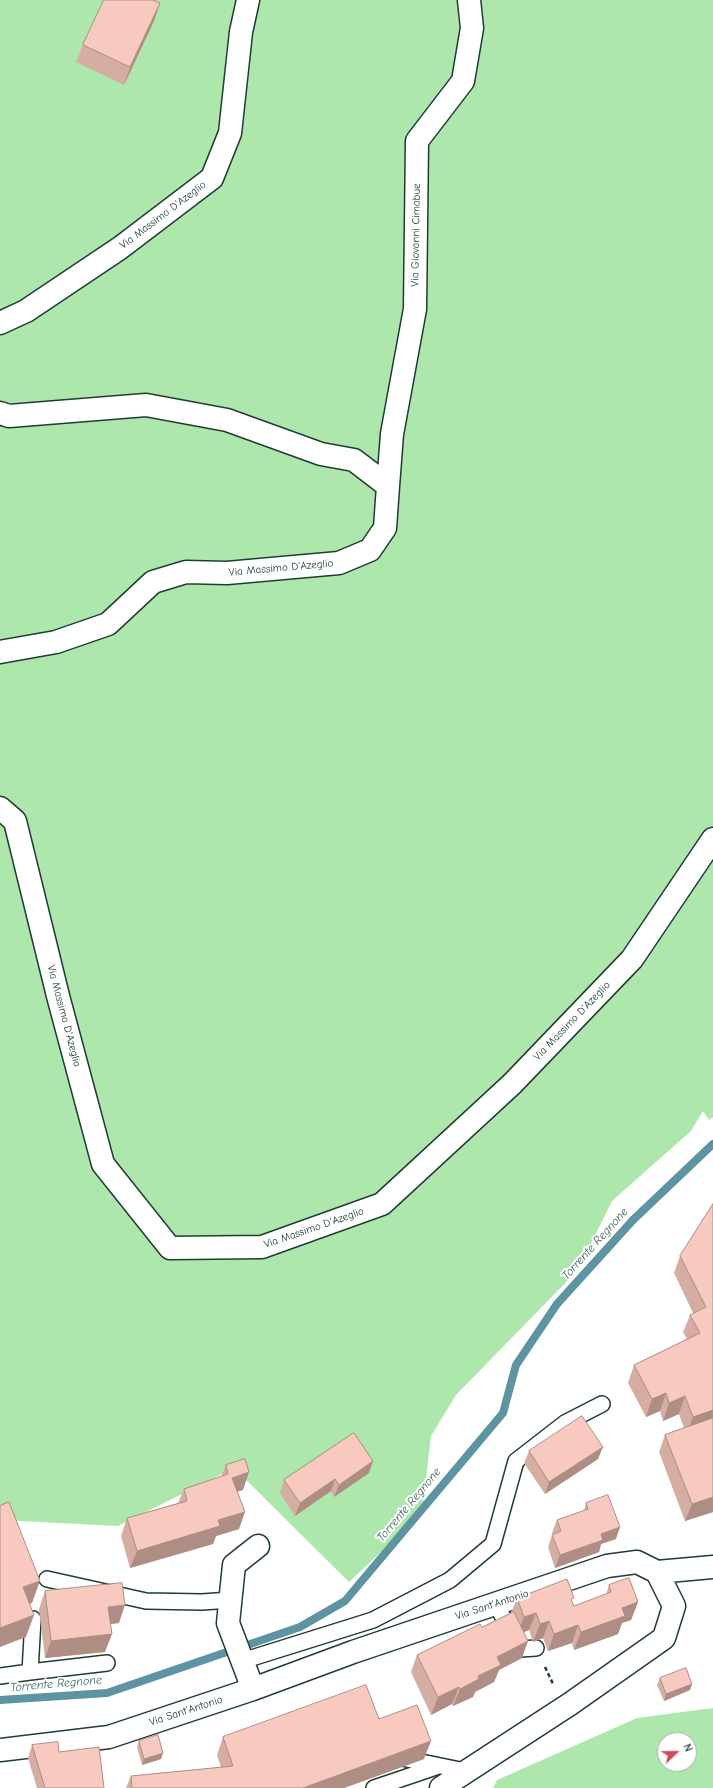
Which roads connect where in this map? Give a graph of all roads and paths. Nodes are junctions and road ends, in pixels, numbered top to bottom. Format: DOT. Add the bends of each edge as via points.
graph roads {
  1 [pos="248,0"];
  2 [pos="469,0"];
  3 [pos="0,323"];
  4 [pos="0,414"];
  5 [pos="388,486"];
  6 [pos="0,652"];
  7 [pos="0,808"];
  8 [pos="713,839"];
  9 [pos="602,1404"];
  10 [pos="258,1546"];
  11 [pos="713,1567"];
  12 [pos="657,1572"];
  13 [pos="47,1579"];
  14 [pos="231,1600"];
  15 [pos="496,1604"];
  16 [pos="33,1619"];
  17 [pos="536,1648"];
  18 [pos="242,1661"];
  19 [pos="107,1663"];
  20 [pos="30,1672"];
  21 [pos="0,1676"];
  22 [pos="253,1689"];
  23 [pos="550,1689"];
  24 [pos="0,1750"];
  25 [pos="381,1754"];
  26 [pos="440,1766"];
  27 [pos="465,1771"];
  28 [pos="374,1788"];
  29 [pos="441,1788"];
  1 -- 3 [label="street, Via Massimo D'Azeglio" via="241,32 230,133 212,178 120,248 26,312"];
  2 -- 5 [label="street, Via Giovanni Cimabue" via="472,28 463,81 417,141 415,309 392,434"];
  4 -- 5 [label="street" via="9,416 146,405 227,420 321,454 354,460"];
  5 -- 6 [label="street, Via Massimo D'Azeglio" via="385,528 370,550 339,563 226,573 186,572 153,582 108,624 56,642"];
  7 -- 8 [label="street, Via Massimo D'Azeglio" via="15,821 103,1164 170,1248 262,1247 382,1204 512,1084 632,959"];
  9 -- 18 [label="lane" via="565,1423 516,1461 492,1544 450,1580 373,1620"];
  10 -- 14 [label="street" via="234,1565"];
  11 -- 12 [label="street"];
  12 -- 15 [label="street, Via Sant'Antonio" via="637,1562 607,1566"];
  12 -- 27 [label="street" via="674,1606 664,1638 570,1704"];
  13 -- 14 [label="lane" via="146,1601"];
  14 -- 18 [label="street" via="228,1624"];
  15 -- 17 [label="lane" via="520,1649"];
  15 -- 22 [label="street, Via Sant'Antonio"];
  16 -- 20 [label="lane"];
  17 -- 23 [label="path" via="554,1686"];
  18 -- 22 [label="street"];
  19 -- 20 [label="lane"];
  20 -- 21 [label="lane"];
  22 -- 24 [label="street, Via Sant'Antonio" via="109,1737"];
  25 -- 26 [label="lane"];
  26 -- 27 [label="lane"];
  26 -- 28 [label="lane"];
  27 -- 29 [label="street"];
}
